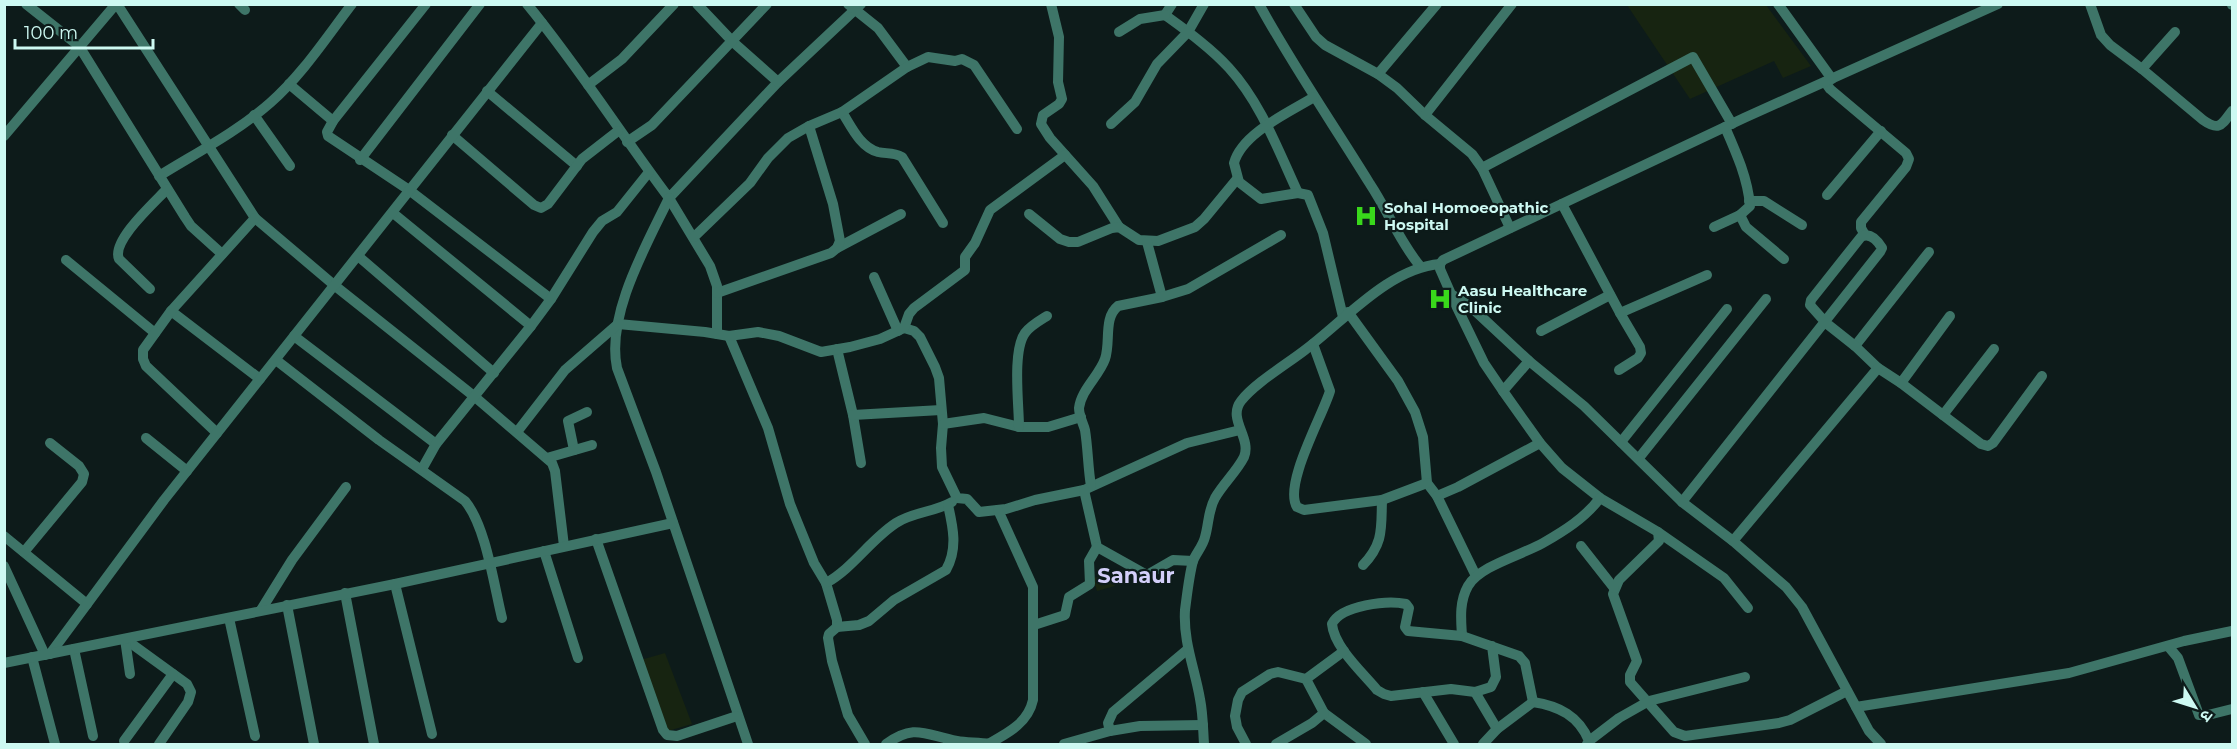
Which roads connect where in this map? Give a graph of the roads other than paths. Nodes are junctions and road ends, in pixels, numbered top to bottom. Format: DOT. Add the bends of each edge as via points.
graph roads {
  1 [pos="26,4"];
  2 [pos="117,4"];
  3 [pos="352,4"];
  4 [pos="426,4"];
  5 [pos="480,4"];
  6 [pos="527,4"];
  7 [pos="674,4"];
  8 [pos="697,4"];
  9 [pos="767,4"];
  10 [pos="1051,4"];
  11 [pos="1172,4"];
  12 [pos="1204,4"];
  13 [pos="1259,4"];
  14 [pos="1437,4"];
  15 [pos="1512,4"];
  16 [pos="1778,4"];
  17 [pos="1998,4"];
  18 [pos="2090,4"];
  19 [pos="854,6"];
  20 [pos="1297,6"];
  21 [pos="1165,15"];
  22 [pos="543,23"];
  23 [pos="1119,32"];
  24 [pos="1188,32"];
  25 [pos="2175,32"];
  26 [pos="733,42"];
  27 [pos="80,46"];
  28 [pos="907,67"];
  29 [pos="2142,69"];
  30 [pos="1378,74"];
  31 [pos="1828,80"];
  32 [pos="778,82"];
  33 [pos="289,84"];
  34 [pos="588,85"];
  35 [pos="487,91"];
  36 [pos="1314,97"];
  37 [pos="2232,111"];
  38 [pos="842,112"];
  39 [pos="254,115"];
  40 [pos="1425,115"];
  41 [pos="333,121"];
  42 [pos="1111,124"];
  43 [pos="1267,125"];
  44 [pos="809,126"];
  45 [pos="1729,126"];
  46 [pos="1017,129"];
  47 [pos="618,131"];
  48 [pos="1881,131"];
  49 [pos="452,135"];
  50 [pos="4,136"];
  51 [pos="627,142"];
  52 [pos="209,144"];
  53 [pos="1065,155"];
  54 [pos="360,160"];
  55 [pos="290,166"];
  56 [pos="577,166"];
  57 [pos="1482,168"];
  58 [pos="649,172"];
  59 [pos="159,176"];
  60 [pos="1237,179"];
  61 [pos="167,189"];
  62 [pos="409,190"];
  63 [pos="1298,193"];
  64 [pos="1827,195"];
  65 [pos="669,198"];
  66 [pos="1749,201"];
  67 [pos="1562,204"];
  68 [pos="393,213"];
  69 [pos="901,214"];
  70 [pos="1029,214"];
  71 [pos="1740,215"];
  72 [pos="255,218"];
  73 [pos="943,223"];
  74 [pos="1802,225"];
  75 [pos="1119,227"];
  76 [pos="1714,227"];
  77 [pos="1510,228"];
  78 [pos="1281,235"];
  79 [pos="1865,235"];
  80 [pos="694,237"];
  81 [pos="1147,242"];
  82 [pos="837,248"];
  83 [pos="1929,252"];
  84 [pos="222,254"];
  85 [pos="357,256"];
  86 [pos="1784,259"];
  87 [pos="66,261"];
  88 [pos="1440,264"];
  89 [pos="1420,266"];
  90 [pos="1707,275"];
  91 [pos="874,277"];
  92 [pos="334,285"];
  93 [pos="150,289"];
  94 [pos="717,293"];
  95 [pos="1451,294"];
  96 [pos="1610,295"];
  97 [pos="1162,297"];
  98 [pos="551,299"];
  99 [pos="1766,299"];
  100 [pos="1727,309"];
  101 [pos="171,311"];
  102 [pos="1620,313"];
  103 [pos="1346,315"];
  104 [pos="1047,316"];
  105 [pos="1950,316"];
  106 [pos="1826,322"];
  107 [pos="618,324"];
  108 [pos="531,326"];
  109 [pos="901,330"];
  110 [pos="1540,331"];
  111 [pos="155,333"];
  112 [pos="717,334"];
  113 [pos="294,336"];
  114 [pos="729,336"];
  115 [pos="1313,344"];
  116 [pos="1855,346"];
  117 [pos="837,349"];
  118 [pos="1994,349"];
  119 [pos="276,360"];
  120 [pos="1529,361"];
  121 [pos="1878,368"];
  122 [pos="1619,370"];
  123 [pos="494,373"];
  124 [pos="2042,376"];
  125 [pos="260,379"];
  126 [pos="1901,383"];
  127 [pos="1503,391"];
  128 [pos="476,397"];
  129 [pos="941,410"];
  130 [pos="587,412"];
  131 [pos="853,415"];
  132 [pos="1943,415"];
  133 [pos="1081,417"];
  134 [pos="943,424"];
  135 [pos="1019,428"];
  136 [pos="1240,430"];
  137 [pos="517,432"];
  138 [pos="217,433"];
  139 [pos="146,438"];
  140 [pos="1621,442"];
  141 [pos="50,443"];
  142 [pos="1540,443"];
  143 [pos="436,444"];
  144 [pos="592,445"];
  145 [pos="574,450"];
  146 [pos="547,458"];
  147 [pos="1639,458"];
  148 [pos="861,463"];
  149 [pos="422,469"];
  150 [pos="187,471"];
  151 [pos="1427,483"];
  152 [pos="346,488"];
  153 [pos="1087,488"];
  154 [pos="1437,496"];
  155 [pos="1600,498"];
  156 [pos="1382,500"];
  157 [pos="952,501"];
  158 [pos="1682,502"];
  159 [pos="998,510"];
  160 [pos="673,523"];
  161 [pos="1658,532"];
  162 [pos="596,539"];
  163 [pos="1733,541"];
  164 [pos="7,542"];
  165 [pos="564,546"];
  166 [pos="1581,546"];
  167 [pos="1097,547"];
  168 [pos="544,551"];
  169 [pos="24,552"];
  170 [pos="1193,561"];
  171 [pos="489,563"];
  172 [pos="1363,564"];
  173 [pos="4,566"];
  174 [pos="1476,576"];
  175 [pos="826,583"];
  176 [pos="395,584"];
  177 [pos="1614,588"];
  178 [pos="345,592"];
  179 [pos="87,604"];
  180 [pos="287,605"];
  181 [pos="1748,608"];
  182 [pos="261,610"];
  183 [pos="229,618"];
  184 [pos="502,618"];
  185 [pos="1034,625"];
  186 [pos="837,627"];
  187 [pos="2232,631"];
  188 [pos="1462,636"];
  189 [pos="125,639"];
  190 [pos="1492,646"];
  191 [pos="2168,646"];
  192 [pos="74,649"];
  193 [pos="1188,649"];
  194 [pos="1344,651"];
  195 [pos="48,655"];
  196 [pos="32,657"];
  197 [pos="578,658"];
  198 [pos="4,663"];
  199 [pos="130,674"];
  200 [pos="173,674"];
  201 [pos="1745,677"];
  202 [pos="1306,679"];
  203 [pos="1847,691"];
  204 [pos="1423,692"];
  205 [pos="1475,692"];
  206 [pos="1649,701"];
  207 [pos="1533,702"];
  208 [pos="1856,707"];
  209 [pos="2232,709"];
  210 [pos="1324,713"];
  211 [pos="737,716"];
  212 [pos="1203,725"];
  213 [pos="1497,729"];
  214 [pos="1110,731"];
  215 [pos="432,734"];
  216 [pos="93,736"];
  217 [pos="255,736"];
  218 [pos="124,741"];
  219 [pos="1588,743"];
  220 [pos="55,744"];
  221 [pos="159,744"];
  222 [pos="314,744"];
  223 [pos="374,744"];
  224 [pos="748,744"];
  225 [pos="865,744"];
  226 [pos="886,744"];
  227 [pos="989,744"];
  228 [pos="1065,744"];
  229 [pos="1204,744"];
  230 [pos="1246,744"];
  231 [pos="1276,744"];
  232 [pos="1366,744"];
  233 [pos="1454,744"];
  234 [pos="1483,744"];
  235 [pos="1880,744"];
  1 -- 27 [label="street"];
  2 -- 27 [label="street"];
  2 -- 52 [label="street"];
  3 -- 33 [label="street"];
  4 -- 41 [label="street"];
  5 -- 54 [label="street"];
  6 -- 22 [label="street"];
  7 -- 34 [label="street" via="622,59"];
  8 -- 26 [label="street"];
  9 -- 26 [label="street"];
  10 -- 53 [label="street" via="1059,37 1058,82 1062,99 1043,115 1041,124"];
  11 -- 21 [label="street"];
  12 -- 24 [label="street"];
  13 -- 36 [label="street"];
  14 -- 30 [label="street"];
  15 -- 40 [label="street"];
  16 -- 31 [label="street"];
  17 -- 31 [label="street"];
  18 -- 29 [label="street" via="2104,39"];
  19 -- 28 [label="street" via="883,34"];
  19 -- 32 [label="street"];
  20 -- 30 [label="street" via="1325,45"];
  21 -- 23 [label="street" via="1140,19"];
  21 -- 24 [label="street"];
  22 -- 34 [label="street"];
  22 -- 35 [label="street"];
  24 -- 42 [label="street" via="1157,64 1135,102"];
  24 -- 43 [label="street" via="1229,68"];
  25 -- 29 [label="street"];
  26 -- 32 [label="street"];
  26 -- 51 [label="street" via="652,125"];
  27 -- 50 [label="street"];
  27 -- 59 [label="street"];
  28 -- 38 [label="street"];
  28 -- 46 [label="street" via="928,57 967,61 974,65"];
  29 -- 37 [label="street" via="2212,127 2221,125"];
  30 -- 40 [label="street"];
  31 -- 45 [label="street"];
  31 -- 48 [label="street"];
  32 -- 65 [label="street"];
  33 -- 39 [label="street"];
  33 -- 41 [label="street"];
  34 -- 47 [label="street"];
  35 -- 49 [label="street"];
  35 -- 56 [label="street"];
  36 -- 43 [label="street"];
  36 -- 89 [label="street"];
  38 -- 44 [label="street"];
  38 -- 73 [label="street" via="870,148 902,157"];
  39 -- 52 [label="street"];
  39 -- 55 [label="street"];
  40 -- 57 [label="street" via="1472,154"];
  41 -- 54 [label="street" via="328,136"];
  43 -- 60 [label="street" via="1236,156"];
  43 -- 63 [label="street"];
  44 -- 80 [label="street" via="778,146 750,183"];
  44 -- 82 [label="street" via="833,204 840,241"];
  45 -- 57 [label="street" via="1693,57"];
  45 -- 66 [label="street"];
  45 -- 67 [label="street"];
  47 -- 51 [label="street"];
  47 -- 56 [label="street"];
  48 -- 64 [label="street"];
  48 -- 79 [label="street" via="1909,159 1861,222"];
  49 -- 56 [label="street" via="540,208 548,204"];
  49 -- 62 [label="street"];
  51 -- 58 [label="street"];
  52 -- 59 [label="street"];
  52 -- 72 [label="street"];
  53 -- 75 [label="street" via="1094,186"];
  53 -- 109 [label="street" via="990,210 965,257 965,270 914,308"];
  54 -- 62 [label="street"];
  57 -- 77 [label="street"];
  58 -- 65 [label="street"];
  58 -- 98 [label="street" via="617,212 593,232"];
  59 -- 61 [label="street"];
  60 -- 63 [label="street" via="1261,199"];
  60 -- 81 [label="street" via="1212,211 1194,226 1169,238"];
  61 -- 84 [label="street" via="191,226"];
  61 -- 93 [label="street" via="133,225 118,248 119,259"];
  62 -- 68 [label="street"];
  62 -- 98 [label="street"];
  63 -- 103 [label="street" via="1308,195 1318,216"];
  65 -- 80 [label="street"];
  65 -- 107 [label="street" via="632,276"];
  66 -- 71 [label="street"];
  66 -- 74 [label="street" via="1764,201"];
  67 -- 77 [label="street"];
  67 -- 96 [label="street"];
  68 -- 85 [label="street"];
  68 -- 108 [label="street"];
  69 -- 82 [label="street"];
  70 -- 75 [label="street" via="1069,242"];
  71 -- 76 [label="street"];
  71 -- 86 [label="street" via="1746,227"];
  72 -- 84 [label="street"];
  72 -- 92 [label="street"];
  75 -- 81 [label="street"];
  77 -- 88 [label="street"];
  78 -- 97 [label="street" via="1200,284"];
  79 -- 106 [label="street" via="1811,300 1812,309"];
  79 -- 106 [label="street" via="1882,248"];
  80 -- 94 [label="street" via="711,266"];
  81 -- 97 [label="street"];
  82 -- 94 [label="street"];
  83 -- 116 [label="street"];
  84 -- 101 [label="street"];
  85 -- 92 [label="street"];
  85 -- 123 [label="street"];
  87 -- 111 [label="street"];
  88 -- 89 [label="street"];
  88 -- 95 [label="street"];
  89 -- 103 [label="street"];
  90 -- 102 [label="street"];
  91 -- 109 [label="street"];
  92 -- 113 [label="street"];
  92 -- 128 [label="street"];
  94 -- 112 [label="street"];
  95 -- 120 [label="street" via="1472,308"];
  95 -- 127 [label="street" via="1484,363"];
  96 -- 102 [label="street"];
  96 -- 110 [label="street"];
  97 -- 133 [label="street" via="1118,306 1112,311 1105,357 1082,396"];
  98 -- 108 [label="street"];
  99 -- 147 [label="street"];
  100 -- 140 [label="street"];
  101 -- 111 [label="street"];
  101 -- 125 [label="street"];
  102 -- 122 [label="street" via="1641,353"];
  103 -- 115 [label="street"];
  103 -- 151 [label="street" via="1398,381 1414,412 1423,437"];
  104 -- 135 [label="street" via="1029,329 1020,343"];
  105 -- 126 [label="street"];
  106 -- 116 [label="street"];
  106 -- 158 [label="street"];
  107 -- 112 [label="street"];
  107 -- 137 [label="street" via="565,370"];
  107 -- 160 [label="street" via="617,368"];
  108 -- 123 [label="street"];
  109 -- 117 [label="street"];
  109 -- 129 [label="street" via="914,331 926,346 939,378"];
  111 -- 138 [label="street" via="143,350 146,366"];
  112 -- 114 [label="street"];
  113 -- 119 [label="street"];
  113 -- 143 [label="street"];
  114 -- 117 [label="street" via="759,332 821,352"];
  114 -- 175 [label="street" via="768,428 790,504"];
  115 -- 136 [label="street" via="1242,400 1237,407"];
  115 -- 156 [label="street" via="1330,391 1299,465 1294,503 1304,510"];
  116 -- 121 [label="street"];
  117 -- 131 [label="street"];
  118 -- 132 [label="street"];
  119 -- 125 [label="street"];
  119 -- 149 [label="street"];
  120 -- 127 [label="street"];
  120 -- 140 [label="street"];
  121 -- 126 [label="street"];
  121 -- 163 [label="street"];
  123 -- 128 [label="street"];
  124 -- 132 [label="street" via="1988,446"];
  125 -- 138 [label="street"];
  126 -- 132 [label="street"];
  127 -- 142 [label="street"];
  128 -- 137 [label="street"];
  128 -- 143 [label="street"];
  129 -- 131 [label="street"];
  129 -- 134 [label="street"];
  130 -- 145 [label="street" via="568,421"];
  131 -- 148 [label="street"];
  133 -- 135 [label="street" via="1048,427"];
  133 -- 153 [label="street"];
  134 -- 135 [label="street" via="984,418"];
  134 -- 157 [label="street" via="942,467"];
  136 -- 153 [label="street" via="1187,443"];
  136 -- 170 [label="street" via="1245,443 1244,457 1215,499 1207,519 1205,540"];
  137 -- 146 [label="street"];
  138 -- 150 [label="street"];
  139 -- 150 [label="street"];
  140 -- 147 [label="street"];
  141 -- 169 [label="street" via="84,474 82,482"];
  142 -- 154 [label="street"];
  142 -- 155 [label="street" via="1562,468"];
  143 -- 149 [label="street"];
  144 -- 145 [label="street"];
  145 -- 146 [label="street"];
  146 -- 165 [label="street" via="555,471"];
  147 -- 158 [label="street"];
  149 -- 171 [label="street" via="474,512"];
  150 -- 179 [label="street"];
  151 -- 154 [label="street"];
  151 -- 156 [label="street"];
  152 -- 182 [label="street" via="292,560"];
  153 -- 159 [label="street"];
  153 -- 167 [label="street"];
  154 -- 174 [label="street"];
  155 -- 161 [label="street"];
  155 -- 174 [label="street" via="1583,517 1542,543"];
  156 -- 172 [label="street" via="1380,539 1375,552"];
  157 -- 159 [label="street" via="967,499 979,512"];
  157 -- 175 [label="street" via="893,525"];
  157 -- 186 [label="street" via="953,551 946,570 894,600 869,621"];
  158 -- 163 [label="street"];
  159 -- 185 [label="street" via="1033,587"];
  160 -- 162 [label="street"];
  160 -- 211 [label="street"];
  161 -- 177 [label="street" via="1659,541"];
  161 -- 181 [label="street" via="1724,578"];
  162 -- 165 [label="street"];
  162 -- 211 [label="street" via="663,730 667,735 677,736"];
  163 -- 203 [label="street" via="1786,587 1802,607"];
  164 -- 169 [label="street"];
  165 -- 168 [label="street"];
  166 -- 177 [label="street"];
  167 -- 170 [label="street" via="1147,575 1173,560"];
  167 -- 185 [label="street" via="1089,561 1090,584 1069,597 1065,615"];
  168 -- 171 [label="street"];
  168 -- 197 [label="street"];
  169 -- 179 [label="street"];
  170 -- 193 [label="street" via="1184,627"];
  171 -- 176 [label="street"];
  171 -- 184 [label="street"];
  173 -- 195 [label="street"];
  174 -- 188 [label="street" via="1463,598"];
  175 -- 186 [label="street"];
  176 -- 178 [label="street"];
  176 -- 215 [label="street"];
  177 -- 206 [label="street" via="1637,661 1630,682"];
  178 -- 180 [label="street"];
  178 -- 223 [label="street"];
  179 -- 195 [label="street"];
  180 -- 182 [label="street"];
  180 -- 222 [label="street"];
  182 -- 183 [label="street"];
  183 -- 189 [label="street"];
  183 -- 217 [label="street"];
  185 -- 227 [label="street" via="1031,708 1019,725"];
  186 -- 225 [label="street" via="828,638 832,661 848,715"];
  187 -- 191 [label="street"];
  188 -- 190 [label="street"];
  188 -- 194 [label="street" via="1412,632 1405,627 1409,608 1406,604 1373,603 1334,620 1333,629"];
  189 -- 192 [label="street"];
  189 -- 199 [label="street"];
  189 -- 200 [label="street"];
  190 -- 205 [label="street" via="1494,683"];
  190 -- 207 [label="street" via="1510,651 1525,663"];
  191 -- 208 [label="street" via="2069,673"];
  191 -- 209 [label="street" via="2178,658 2199,715"];
  192 -- 195 [label="street"];
  192 -- 216 [label="street"];
  193 -- 212 [label="street"];
  193 -- 214 [label="street" via="1113,712 1108,723"];
  194 -- 202 [label="street"];
  194 -- 204 [label="street" via="1384,694"];
  195 -- 196 [label="street"];
  196 -- 198 [label="street"];
  196 -- 220 [label="street"];
  200 -- 218 [label="street"];
  200 -- 221 [label="street" via="191,692"];
  201 -- 206 [label="street"];
  202 -- 210 [label="street"];
  202 -- 230 [label="street" via="1278,672 1242,692 1235,716"];
  203 -- 206 [label="street" via="1790,720 1685,736 1674,732"];
  203 -- 208 [label="street"];
  204 -- 205 [label="street"];
  204 -- 233 [label="street"];
  205 -- 213 [label="street"];
  206 -- 219 [label="street" via="1619,718"];
  207 -- 213 [label="street"];
  207 -- 219 [label="street" via="1565,711 1580,724"];
  208 -- 235 [label="street"];
  210 -- 231 [label="street"];
  210 -- 232 [label="street"];
  211 -- 224 [label="street"];
  212 -- 214 [label="street" via="1140,726"];
  212 -- 229 [label="street"];
  213 -- 234 [label="street"];
  214 -- 228 [label="street"];
  226 -- 227 [label="street" via="909,732"];
}
